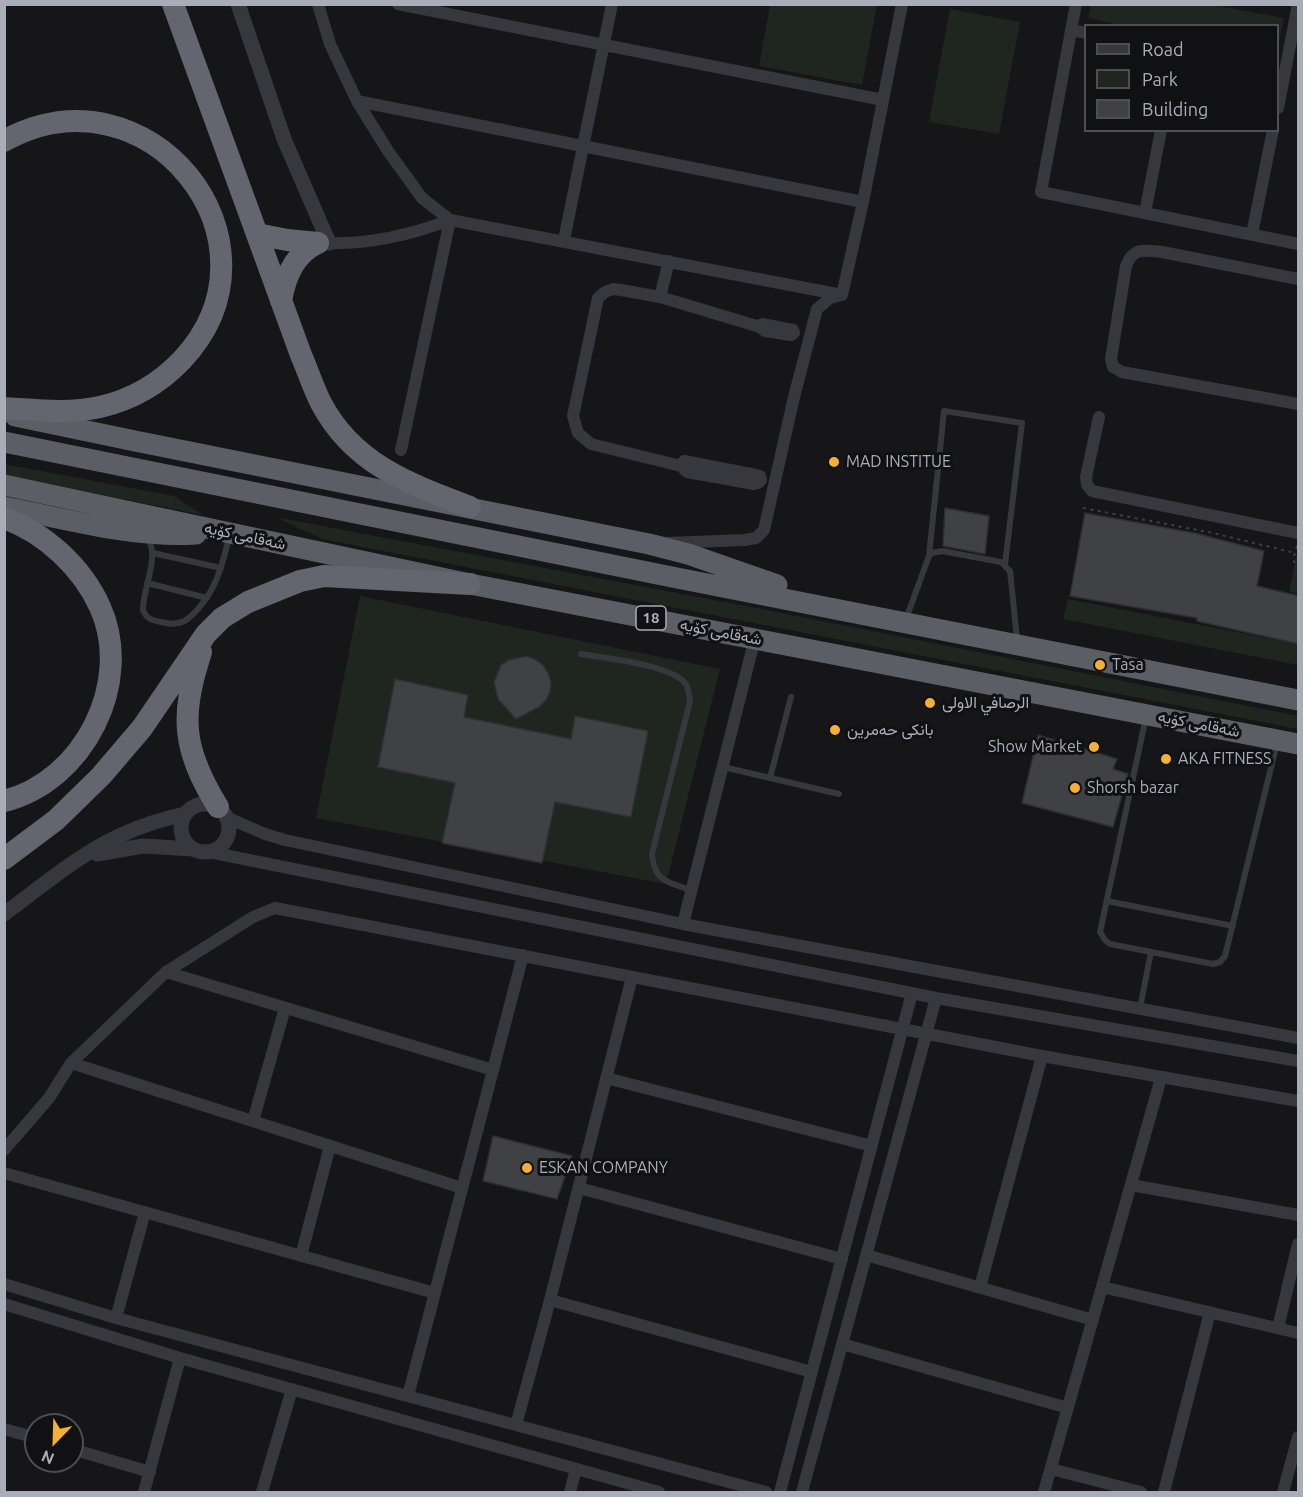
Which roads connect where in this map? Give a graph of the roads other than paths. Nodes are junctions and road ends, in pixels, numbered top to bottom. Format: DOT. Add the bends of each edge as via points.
graph roads {
  1 [pos="173,4"];
  2 [pos="238,4"];
  3 [pos="318,4"];
  4 [pos="398,4"];
  5 [pos="612,4"];
  6 [pos="902,4"];
  7 [pos="1076,4"];
  8 [pos="1298,4"];
  9 [pos="1071,30"];
  10 [pos="1084,33"];
  11 [pos="604,44"];
  12 [pos="1294,46"];
  13 [pos="1281,71"];
  14 [pos="1279,96"];
  15 [pos="883,100"];
  16 [pos="357,101"];
  17 [pos="1161,132"];
  18 [pos="1273,132"];
  19 [pos="4,141"];
  20 [pos="583,146"];
  21 [pos="863,202"];
  22 [pos="1145,213"];
  23 [pos="450,220"];
  24 [pos="257,234"];
  25 [pos="1252,234"];
  26 [pos="564,240"];
  27 [pos="324,243"];
  28 [pos="1299,243"];
  29 [pos="669,261"];
  30 [pos="1299,279"];
  31 [pos="842,295"];
  32 [pos="660,297"];
  33 [pos="281,301"];
  34 [pos="760,327"];
  35 [pos="1299,404"];
  36 [pos="4,408"];
  37 [pos="4,413"];
  38 [pos="1099,417"];
  39 [pos="4,442"];
  40 [pos="401,450"];
  41 [pos="681,466"];
  42 [pos="4,485"];
  43 [pos="4,507"];
  44 [pos="470,507"];
  45 [pos="4,518"];
  46 [pos="135,532"];
  47 [pos="230,533"];
  48 [pos="1299,533"];
  49 [pos="649,544"];
  50 [pos="153,553"];
  51 [pos="929,556"];
  52 [pos="1005,564"];
  53 [pos="221,568"];
  54 [pos="147,583"];
  55 [pos="470,584"];
  56 [pos="207,598"];
  57 [pos="843,609"];
  58 [pos="905,621"];
  59 [pos="206,634"];
  60 [pos="754,638"];
  61 [pos="1017,643"];
  62 [pos="581,654"];
  63 [pos="790,697"];
  64 [pos="1299,700"];
  65 [pos="1146,714"];
  66 [pos="1288,742"];
  67 [pos="722,767"];
  68 [pos="770,778"];
  69 [pos="839,794"];
  70 [pos="4,801"];
  71 [pos="223,813"];
  72 [pos="185,814"];
  73 [pos="201,851"];
  74 [pos="4,859"];
  75 [pos="78,861"];
  76 [pos="691,890"];
  77 [pos="1107,901"];
  78 [pos="4,914"];
  79 [pos="683,924"];
  80 [pos="1233,926"];
  81 [pos="1151,952"];
  82 [pos="522,955"];
  83 [pos="166,972"];
  84 [pos="632,977"];
  85 [pos="912,993"];
  86 [pos="936,998"];
  87 [pos="285,1008"];
  88 [pos="1140,1008"];
  89 [pos="903,1030"];
  90 [pos="926,1034"];
  91 [pos="1299,1038"];
  92 [pos="1042,1056"];
  93 [pos="1299,1060"];
  94 [pos="71,1063"];
  95 [pos="493,1070"];
  96 [pos="606,1078"];
  97 [pos="1161,1078"];
  98 [pos="1299,1101"];
  99 [pos="253,1121"];
  100 [pos="330,1146"];
  101 [pos="872,1146"];
  102 [pos="4,1150"];
  103 [pos="4,1173"];
  104 [pos="1131,1185"];
  105 [pos="462,1188"];
  106 [pos="579,1188"];
  107 [pos="145,1212"];
  108 [pos="1299,1215"];
  109 [pos="1299,1244"];
  110 [pos="301,1256"];
  111 [pos="866,1256"];
  112 [pos="842,1259"];
  113 [pos="4,1284"];
  114 [pos="980,1287"];
  115 [pos="1102,1287"];
  116 [pos="435,1293"];
  117 [pos="550,1300"];
  118 [pos="4,1304"];
  119 [pos="1209,1312"];
  120 [pos="116,1318"];
  121 [pos="1093,1320"];
  122 [pos="1278,1328"];
  123 [pos="1299,1333"];
  124 [pos="843,1344"];
  125 [pos="180,1358"];
  126 [pos="812,1372"];
  127 [pos="292,1389"];
  128 [pos="408,1396"];
  129 [pos="1068,1407"];
  130 [pos="516,1425"];
  131 [pos="4,1429"];
  132 [pos="24,1435"];
  133 [pos="1299,1437"];
  134 [pos="84,1453"];
  135 [pos="576,1469"];
  136 [pos="1051,1469"];
  137 [pos="150,1472"];
  138 [pos="144,1492"];
  139 [pos="262,1492"];
  140 [pos="570,1492"];
  141 [pos="659,1492"];
  142 [pos="766,1492"];
  143 [pos="780,1492"];
  144 [pos="802,1492"];
  145 [pos="1044,1492"];
  146 [pos="1141,1492"];
  147 [pos="1164,1492"];
  148 [pos="1283,1492"];
  1 -- 24 [label="highway"];
  2 -- 27 [label="street"];
  3 -- 16 [label="street" via="330,44"];
  4 -- 11 [label="street"];
  5 -- 11 [label="street"];
  6 -- 15 [label="street"];
  7 -- 9 [label="street"];
  8 -- 12 [label="street"];
  9 -- 10 [label="street"];
  9 -- 22 [label="street" via="1041,192"];
  11 -- 15 [label="street"];
  11 -- 20 [label="street"];
  12 -- 13 [label="street"];
  13 -- 14 [label="street"];
  15 -- 21 [label="street"];
  16 -- 20 [label="street"];
  16 -- 23 [label="street" via="422,198"];
  17 -- 22 [label="street"];
  18 -- 25 [label="street"];
  19 -- 36 [label="highway" via="53,123 78,122 113,126 146,138 183,167 197,186 215,229 220,271 218,292 203,332 173,370 151,386 100,407 73,411"];
  20 -- 21 [label="street"];
  20 -- 26 [label="street"];
  21 -- 31 [label="street"];
  22 -- 25 [label="street"];
  23 -- 26 [label="street"];
  23 -- 27 [label="street" via="391,238"];
  23 -- 40 [label="street"];
  24 -- 27 [label="highway"];
  24 -- 33 [label="highway"];
  25 -- 28 [label="street"];
  26 -- 29 [label="street"];
  27 -- 33 [label="highway" via="310,246 291,269"];
  29 -- 31 [label="street"];
  29 -- 32 [label="street"];
  30 -- 35 [label="street" via="1162,252 1134,253 1126,266 1111,359 1113,368 1122,372"];
  31 -- 49 [label="street" via="830,298 817,309 764,530 756,538 745,540"];
  32 -- 34 [label="street"];
  32 -- 41 [label="street" via="613,289 598,298 574,425 591,444"];
  33 -- 44 [label="highway" via="318,396 344,436 388,473"];
  37 -- 44 [label="highway"];
  38 -- 48 [label="street" via="1086,477 1092,490"];
  39 -- 57 [label="highway"];
  41 -- 41 [label="street" via="684,460 690,461 756,474 761,480 754,484 685,471"];
  42 -- 47 [label="highway, شەقامی کۆیە / 18"];
  43 -- 46 [label="highway"];
  44 -- 49 [label="highway"];
  45 -- 70 [label="highway" via="46,541 77,571 100,608 110,658 102,709 86,742 44,784"];
  46 -- 47 [label="highway"];
  46 -- 50 [label="lane" via="150,542"];
  47 -- 53 [label="lane"];
  47 -- 55 [label="highway, شەقامی کۆیە / 18"];
  49 -- 57 [label="highway"];
  50 -- 53 [label="lane"];
  50 -- 54 [label="lane"];
  51 -- 52 [label="lane" via="942,551"];
  51 -- 52 [label="lane" via="944,411 1022,423"];
  51 -- 58 [label="lane"];
  52 -- 61 [label="lane" via="1010,571"];
  53 -- 56 [label="lane"];
  54 -- 56 [label="lane"];
  54 -- 56 [label="lane" via="143,610 153,621 185,622"];
  55 -- 59 [label="highway" via="324,576 300,581 248,602 222,618"];
  55 -- 60 [label="highway, شەقامی کۆیە / 18"];
  57 -- 58 [label="highway"];
  58 -- 61 [label="highway"];
  59 -- 71 [label="highway" via="192,680 187,730 195,763"];
  59 -- 74 [label="highway" via="142,728 101,776 56,820"];
  60 -- 65 [label="highway, شەقامی کۆیە / 18"];
  60 -- 67 [label="street"];
  61 -- 64 [label="highway"];
  62 -- 76 [label="lane" via="662,670 677,676 689,690 690,701 652,862 663,881"];
  63 -- 68 [label="lane"];
  65 -- 66 [label="highway, شەقامی کۆیە / 18"];
  65 -- 77 [label="lane"];
  66 -- 80 [label="lane"];
  67 -- 68 [label="lane"];
  67 -- 76 [label="street"];
  68 -- 69 [label="lane"];
  71 -- 72 [label="street" via="204,803"];
  71 -- 73 [label="street" via="230,831 225,843"];
  71 -- 79 [label="street" via="285,840"];
  72 -- 73 [label="street" via="181,830 187,844"];
  72 -- 75 [label="street" via="140,827"];
  73 -- 75 [label="street" via="160,846 126,848"];
  73 -- 85 [label="street"];
  75 -- 78 [label="street"];
  76 -- 79 [label="street"];
  77 -- 80 [label="lane"];
  77 -- 81 [label="lane" via="1100,932 1105,940"];
  79 -- 88 [label="street"];
  80 -- 81 [label="lane" via="1220,962"];
  81 -- 88 [label="lane"];
  82 -- 83 [label="street" via="275,908 253,917"];
  82 -- 84 [label="street"];
  82 -- 95 [label="street"];
  83 -- 87 [label="street"];
  83 -- 94 [label="street"];
  84 -- 89 [label="street"];
  84 -- 96 [label="street"];
  85 -- 86 [label="street"];
  85 -- 89 [label="street"];
  86 -- 90 [label="street"];
  86 -- 93 [label="street"];
  87 -- 95 [label="street"];
  87 -- 99 [label="street"];
  88 -- 91 [label="street"];
  89 -- 90 [label="street"];
  89 -- 101 [label="street"];
  90 -- 92 [label="street"];
  90 -- 111 [label="street"];
  92 -- 97 [label="street"];
  92 -- 114 [label="street"];
  94 -- 99 [label="street"];
  94 -- 102 [label="street" via="49,1098"];
  95 -- 105 [label="street"];
  96 -- 101 [label="street"];
  96 -- 106 [label="street"];
  97 -- 98 [label="street"];
  97 -- 104 [label="street"];
  99 -- 100 [label="street"];
  100 -- 105 [label="street"];
  100 -- 110 [label="street"];
  101 -- 112 [label="street"];
  103 -- 107 [label="street"];
  104 -- 108 [label="street"];
  104 -- 115 [label="street"];
  105 -- 116 [label="street"];
  106 -- 112 [label="street"];
  106 -- 117 [label="street"];
  107 -- 110 [label="street"];
  107 -- 120 [label="street"];
  109 -- 122 [label="street"];
  110 -- 116 [label="street"];
  111 -- 114 [label="street"];
  111 -- 124 [label="street"];
  112 -- 126 [label="street"];
  113 -- 120 [label="street"];
  114 -- 121 [label="street"];
  115 -- 119 [label="street"];
  115 -- 121 [label="street"];
  116 -- 128 [label="street"];
  117 -- 126 [label="street"];
  117 -- 130 [label="street"];
  118 -- 125 [label="street"];
  119 -- 122 [label="street"];
  119 -- 147 [label="street"];
  120 -- 128 [label="street"];
  121 -- 129 [label="street"];
  122 -- 123 [label="street"];
  124 -- 129 [label="street"];
  124 -- 144 [label="street"];
  125 -- 127 [label="street"];
  125 -- 137 [label="street"];
  126 -- 143 [label="street"];
  127 -- 135 [label="street"];
  127 -- 139 [label="street"];
  128 -- 130 [label="street"];
  129 -- 136 [label="street"];
  130 -- 142 [label="street"];
  131 -- 132 [label="street"];
  133 -- 148 [label="street"];
  134 -- 137 [label="street"];
  135 -- 140 [label="street"];
  135 -- 141 [label="street"];
  136 -- 145 [label="street"];
  136 -- 146 [label="street"];
  137 -- 138 [label="street"];
}
